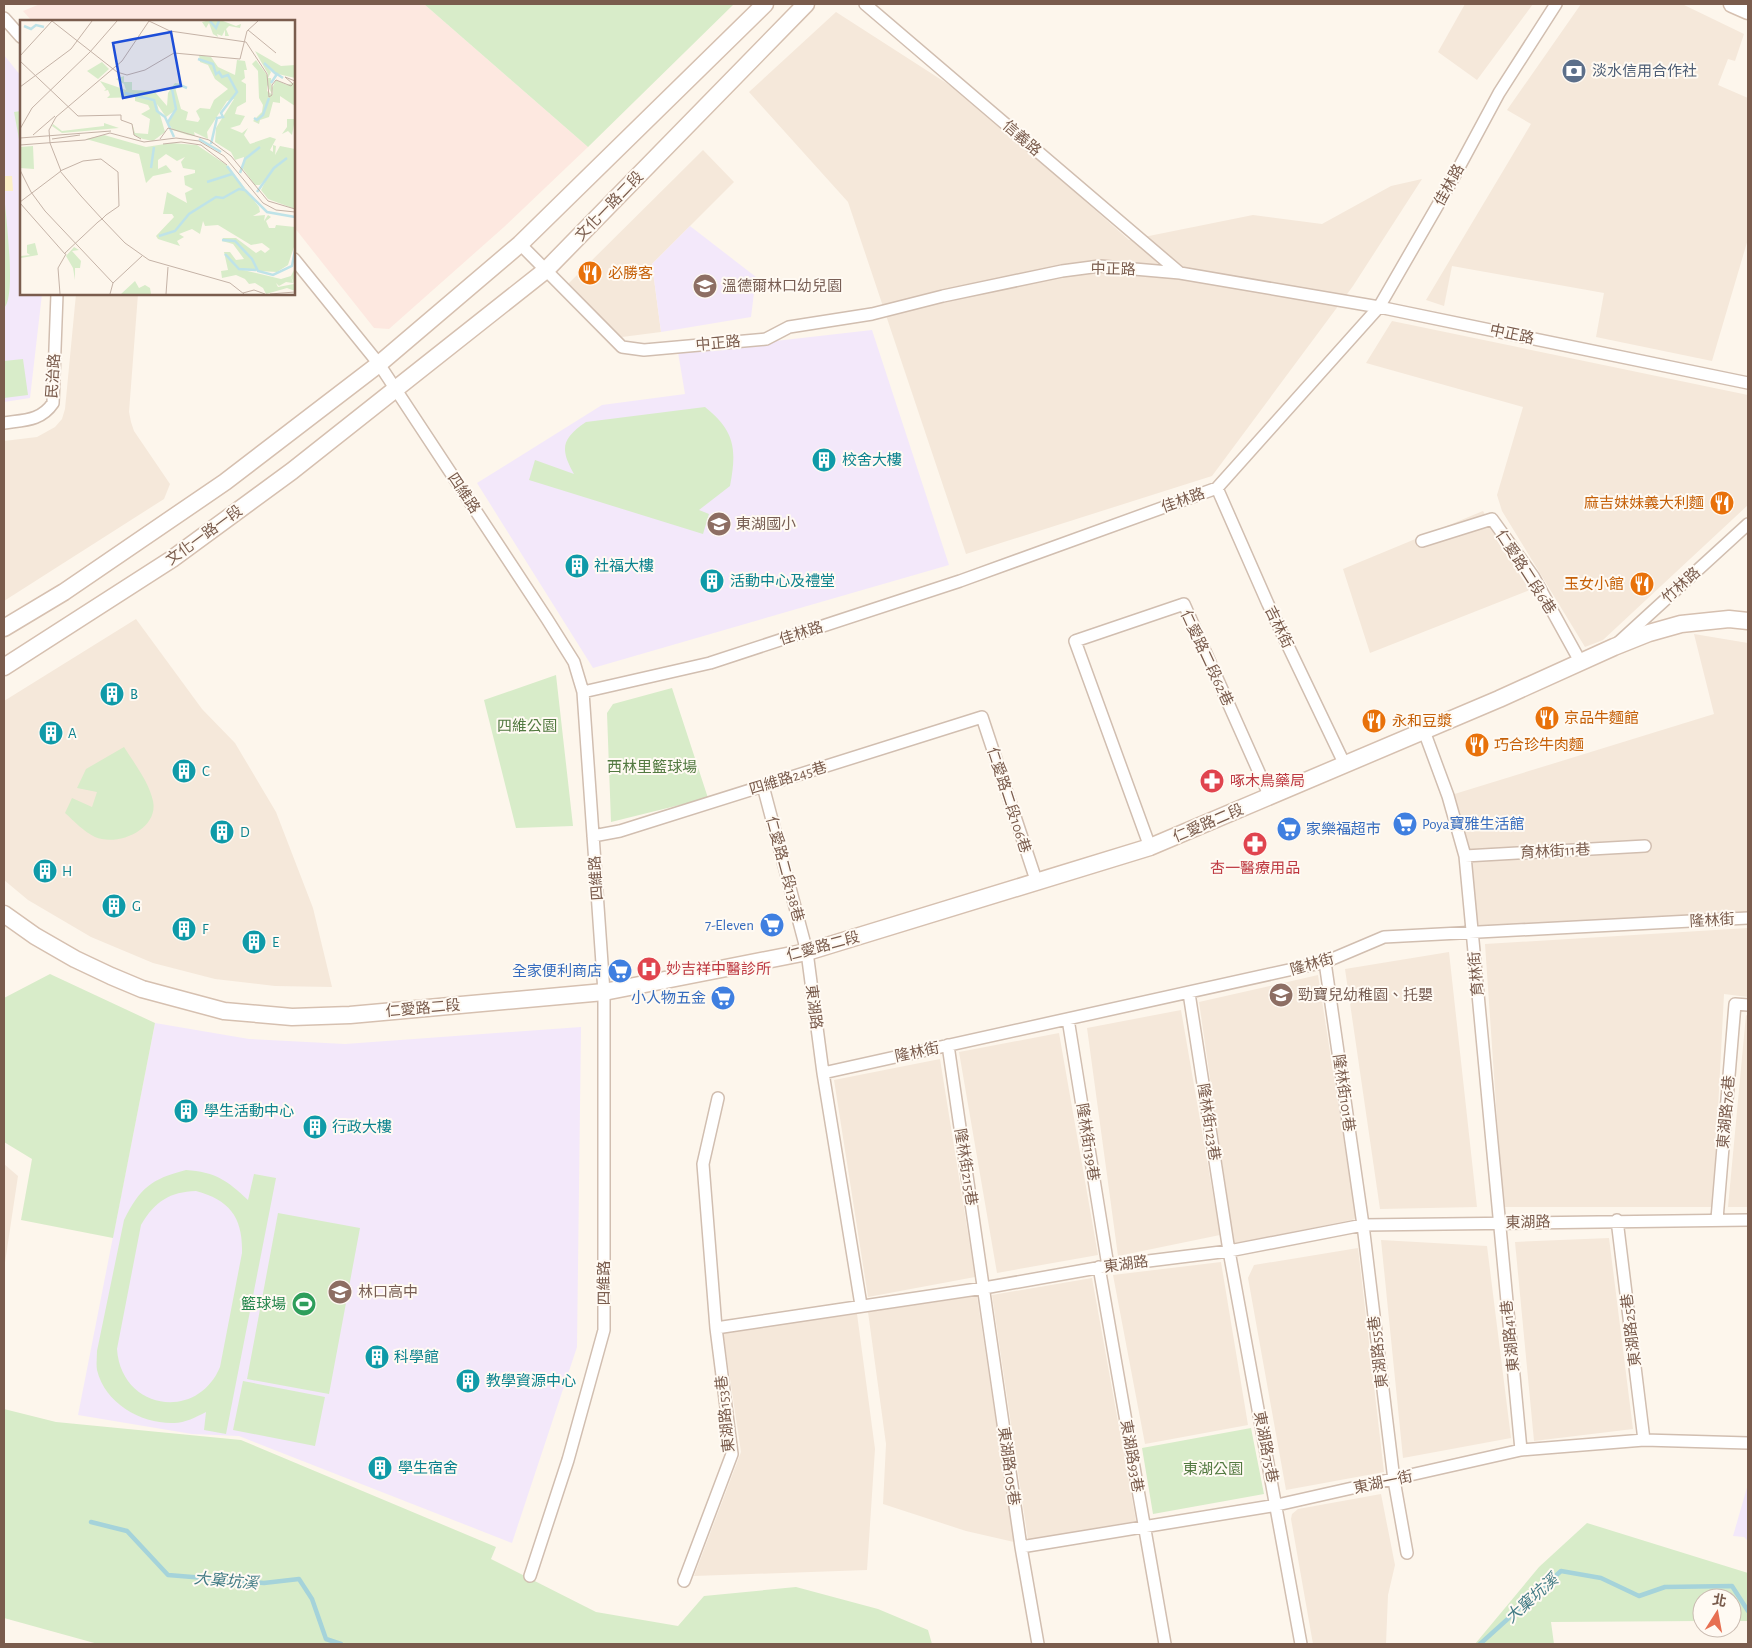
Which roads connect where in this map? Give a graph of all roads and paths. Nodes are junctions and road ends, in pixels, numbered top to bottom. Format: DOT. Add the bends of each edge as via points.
graph roads {
  1 [pos="765,4"];
  2 [pos="806,4"];
  3 [pos="865,4"];
  4 [pos="1556,4"];
  5 [pos="1732,4"];
  6 [pos="1748,11"];
  7 [pos="4,18"];
  8 [pos="20,36"];
  9 [pos="520,244"];
  10 [pos="295,260"];
  11 [pos="546,270"];
  12 [pos="1180,272"];
  13 [pos="57,295"];
  14 [pos="1379,307"];
  15 [pos="379,364"];
  16 [pos="1748,383"];
  17 [pos="395,390"];
  18 [pos="4,423"];
  19 [pos="1217,488"];
  20 [pos="1748,524"];
  21 [pos="1422,541"];
  22 [pos="1748,621"];
  23 [pos="4,628"];
  24 [pos="1614,647"];
  25 [pos="1581,663"];
  26 [pos="4,668"];
  27 [pos="583,692"];
  28 [pos="982,717"];
  29 [pos="1424,731"];
  30 [pos="1345,765"];
  31 [pos="763,786"];
  32 [pos="1270,797"];
  33 [pos="593,836"];
  34 [pos="1644,846"];
  35 [pos="1150,847"];
  36 [pos="1465,856"];
  37 [pos="1037,883"];
  38 [pos="4,914"];
  39 [pos="1748,918"];
  40 [pos="1472,934"];
  41 [pos="807,952"];
  42 [pos="1325,962"];
  43 [pos="604,992"];
  44 [pos="1189,993"];
  45 [pos="1748,1005"];
  46 [pos="1068,1019"];
  47 [pos="948,1046"];
  48 [pos="822,1073"];
  49 [pos="718,1098"];
  50 [pos="1717,1219"];
  51 [pos="1617,1220"];
  52 [pos="1748,1220"];
  53 [pos="1499,1222"];
  54 [pos="1363,1225"];
  55 [pos="1229,1251"];
  56 [pos="1103,1266"];
  57 [pos="984,1288"];
  58 [pos="861,1305"];
  59 [pos="716,1328"];
  60 [pos="1644,1440"];
  61 [pos="1748,1443"];
  62 [pos="1521,1450"];
  63 [pos="1394,1480"];
  64 [pos="1276,1504"];
  65 [pos="1144,1526"];
  66 [pos="1021,1547"];
  67 [pos="1407,1553"];
  68 [pos="530,1576"];
  69 [pos="684,1581"];
  70 [pos="1038,1644"];
  71 [pos="1165,1644"];
  72 [pos="1301,1644"];
  1 -- 9 [label="main road"];
  2 -- 11 [label="main road, 文化一路二段"];
  3 -- 12 [label="street, 信義路"];
  4 -- 14 [label="street, 佳林路" via="1499,93"];
  5 -- 6 [label="main road"];
  7 -- 8 [label="street"];
  9 -- 11 [label="street, 中正路"];
  9 -- 15 [label="main road"];
  10 -- 15 [label="street, 四維路"];
  11 -- 12 [label="street, 中正路" via="622,347 644,350 766,339 789,327 872,314 1062,271 1100,266"];
  11 -- 17 [label="main road, 文化一路二段"];
  12 -- 14 [label="street, 中正路"];
  13 -- 18 [label="street, 民治路" via="53,403 46,413 35,419"];
  14 -- 16 [label="street, 中正路"];
  14 -- 19 [label="street, 佳林路"];
  15 -- 17 [label="street, 四維路"];
  15 -- 23 [label="main road, 文化一路一段" via="225,482 64,592"];
  17 -- 26 [label="main road, 文化一路一段" via="172,559"];
  17 -- 27 [label="street, 四維路" via="548,619 574,662"];
  19 -- 27 [label="street, 佳林路" via="960,581 719,660"];
  19 -- 30 [label="street, 吉林街"];
  20 -- 24 [label="street, 竹林路"];
  21 -- 25 [label="street, 仁愛路二段6巷" via="1492,519 1533,576"];
  22 -- 24 [label="main road, 仁愛路二段" via="1729,619 1681,624"];
  24 -- 25 [label="main road, 仁愛路二段"];
  25 -- 29 [label="main road, 仁愛路二段"];
  27 -- 33 [label="street, 四維路"];
  28 -- 31 [label="street, 四維路245巷"];
  28 -- 37 [label="street, 仁愛路二段106巷"];
  29 -- 30 [label="main road, 仁愛路二段"];
  29 -- 36 [label="street, 育林街" via="1448,796"];
  30 -- 32 [label="main road, 仁愛路二段"];
  31 -- 33 [label="street, 四維路245巷" via="620,831"];
  31 -- 41 [label="street, 仁愛路二段138巷"];
  32 -- 35 [label="main road, 仁愛路二段"];
  32 -- 35 [label="street, 仁愛路二段62巷" via="1184,604 1075,641"];
  33 -- 43 [label="street, 四維路"];
  34 -- 36 [label="street, 育林街11巷"];
  35 -- 37 [label="main road, 仁愛路二段"];
  36 -- 40 [label="street, 育林街"];
  37 -- 41 [label="main road, 仁愛路二段"];
  38 -- 43 [label="main road, 仁愛路二段" via="35,936 111,976 142,989 224,1010 292,1017 350,1015"];
  39 -- 40 [label="street, 隆林街"];
  40 -- 42 [label="street, 隆林街" via="1384,938"];
  40 -- 53 [label="street, 育林街"];
  41 -- 43 [label="main road, 仁愛路二段"];
  41 -- 48 [label="street, 東湖路"];
  42 -- 44 [label="street, 隆林街"];
  42 -- 54 [label="street, 隆林街101巷"];
  43 -- 68 [label="street, 四維路" via="604,1330 568,1460"];
  44 -- 46 [label="street, 隆林街"];
  44 -- 55 [label="street, 隆林街123巷"];
  45 -- 50 [label="street, 東湖路76巷" via="1735,1004"];
  46 -- 47 [label="street, 隆林街"];
  46 -- 56 [label="street, 隆林街139巷"];
  47 -- 48 [label="street, 隆林街"];
  47 -- 57 [label="street, 隆林街215巷"];
  48 -- 58 [label="street, 東湖路"];
  49 -- 59 [label="street, 東湖路153巷" via="703,1164"];
  50 -- 51 [label="street, 東湖路"];
  50 -- 52 [label="street, 東湖路"];
  51 -- 53 [label="street, 東湖路"];
  51 -- 60 [label="street, 東湖路25巷"];
  53 -- 54 [label="street, 東湖路"];
  53 -- 62 [label="street, 東湖路41巷"];
  54 -- 55 [label="street, 東湖路"];
  54 -- 63 [label="street, 東湖路55巷"];
  55 -- 56 [label="street, 東湖路"];
  55 -- 64 [label="street, 東湖路75巷"];
  56 -- 57 [label="street, 東湖路"];
  56 -- 65 [label="street, 東湖路93巷"];
  57 -- 58 [label="street, 東湖路"];
  57 -- 66 [label="street, 東湖路105巷"];
  58 -- 59 [label="street"];
  59 -- 69 [label="street, 東湖路153巷" via="732,1454"];
  60 -- 61 [label="street, 東湖一街"];
  60 -- 62 [label="street, 東湖一街"];
  62 -- 63 [label="street, 東湖一街"];
  63 -- 64 [label="street, 東湖一街"];
  63 -- 67 [label="street, 東湖路55巷"];
  64 -- 65 [label="street, 東湖一街"];
  64 -- 72 [label="street, 東湖路75巷"];
  65 -- 66 [label="street, 東湖一街"];
  65 -- 71 [label="street, 東湖路93巷"];
  66 -- 70 [label="street, 東湖路105巷"];
}
